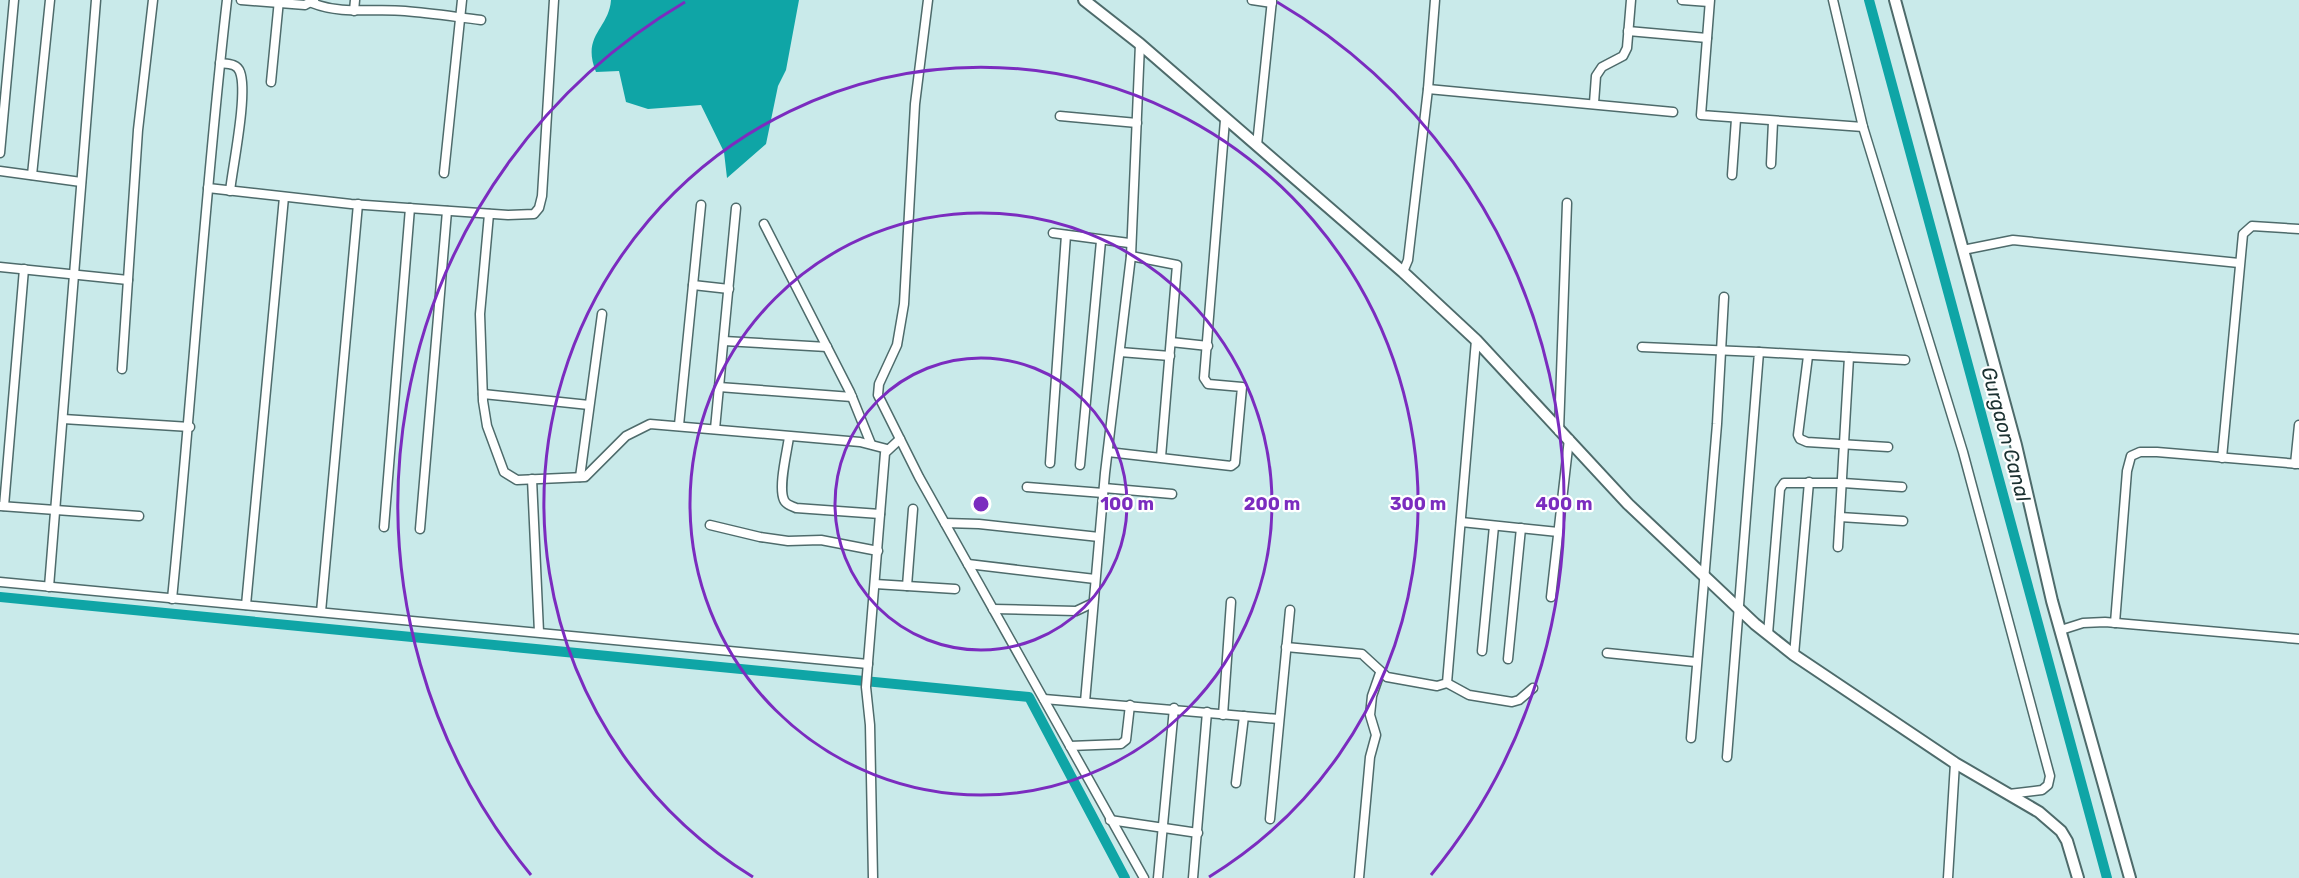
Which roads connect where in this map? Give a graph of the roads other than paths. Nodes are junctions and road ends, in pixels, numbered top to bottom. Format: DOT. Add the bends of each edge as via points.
graph roads {
  1 [pos="14,0"];
  2 [pos="50,0"];
  3 [pos="96,0"];
  4 [pos="153,0"];
  5 [pos="227,0"];
  6 [pos="241,0"];
  7 [pos="355,0"];
  8 [pos="462,0"];
  9 [pos="554,0"];
  10 [pos="928,0"];
  11 [pos="1084,0"];
  12 [pos="1252,0"];
  13 [pos="1435,0"];
  14 [pos="1630,0"];
  15 [pos="1682,0"];
  16 [pos="1833,0"];
  17 [pos="1895,0"];
  18 [pos="1272,1"];
  19 [pos="1710,1"];
  20 [pos="279,2"];
  21 [pos="313,2"];
  22 [pos="354,11"];
  23 [pos="460,18"];
  24 [pos="481,20"];
  25 [pos="1628,31"];
  26 [pos="1707,38"];
  27 [pos="1140,44"];
  28 [pos="220,63"];
  29 [pos="271,82"];
  30 [pos="1428,89"];
  31 [pos="1594,103"];
  32 [pos="1673,112"];
  33 [pos="1060,116"];
  34 [pos="1736,119"];
  35 [pos="1225,120"];
  36 [pos="1773,122"];
  37 [pos="1137,123"];
  38 [pos="1863,127"];
  39 [pos="1257,145"];
  40 [pos="0,153"];
  41 [pos="1771,164"];
  42 [pos="0,171"];
  43 [pos="444,172"];
  44 [pos="32,175"];
  45 [pos="1732,175"];
  46 [pos="81,182"];
  47 [pos="208,188"];
  48 [pos="231,191"];
  49 [pos="284,197"];
  50 [pos="1567,202"];
  51 [pos="358,204"];
  52 [pos="701,205"];
  53 [pos="410,208"];
  54 [pos="736,208"];
  55 [pos="447,211"];
  56 [pos="489,214"];
  57 [pos="764,224"];
  58 [pos="2299,229"];
  59 [pos="1053,233"];
  60 [pos="1066,235"];
  61 [pos="1101,241"];
  62 [pos="1130,243"];
  63 [pos="1963,250"];
  64 [pos="1131,256"];
  65 [pos="2239,263"];
  66 [pos="0,267"];
  67 [pos="24,269"];
  68 [pos="1403,272"];
  69 [pos="74,274"];
  70 [pos="128,280"];
  71 [pos="693,285"];
  72 [pos="729,289"];
  73 [pos="1724,297"];
  74 [pos="602,314"];
  75 [pos="1476,340"];
  76 [pos="724,341"];
  77 [pos="1171,342"];
  78 [pos="1208,346"];
  79 [pos="827,347"];
  80 [pos="1642,347"];
  81 [pos="1120,352"];
  82 [pos="1722,352"];
  83 [pos="1759,352"];
  84 [pos="1170,356"];
  85 [pos="1808,356"];
  86 [pos="1849,357"];
  87 [pos="1905,360"];
  88 [pos="122,369"];
  89 [pos="719,387"];
  90 [pos="483,394"];
  91 [pos="852,397"];
  92 [pos="590,405"];
  93 [pos="63,419"];
  94 [pos="680,425"];
  95 [pos="2299,425"];
  96 [pos="190,428"];
  97 [pos="715,429"];
  98 [pos="1559,432"];
  99 [pos="789,437"];
  100 [pos="1569,440"];
  101 [pos="871,444"];
  102 [pos="892,445"];
  103 [pos="1844,445"];
  104 [pos="1888,447"];
  105 [pos="1108,452"];
  106 [pos="1161,457"];
  107 [pos="2222,458"];
  108 [pos="1050,463"];
  109 [pos="2297,464"];
  110 [pos="1080,465"];
  111 [pos="580,477"];
  112 [pos="531,479"];
  113 [pos="1809,482"];
  114 [pos="1843,483"];
  115 [pos="1027,487"];
  116 [pos="1902,487"];
  117 [pos="1104,491"];
  118 [pos="1172,494"];
  119 [pos="2,506"];
  120 [pos="912,509"];
  121 [pos="55,510"];
  122 [pos="880,514"];
  123 [pos="139,516"];
  124 [pos="1840,516"];
  125 [pos="1903,521"];
  126 [pos="1461,522"];
  127 [pos="945,523"];
  128 [pos="710,525"];
  129 [pos="1494,526"];
  130 [pos="384,527"];
  131 [pos="1521,528"];
  132 [pos="420,529"];
  133 [pos="1558,532"];
  134 [pos="1099,537"];
  135 [pos="1838,548"];
  136 [pos="878,551"];
  137 [pos="968,564"];
  138 [pos="1704,577"];
  139 [pos="1095,579"];
  140 [pos="0,582"];
  141 [pos="875,584"];
  142 [pos="907,586"];
  143 [pos="49,587"];
  144 [pos="955,589"];
  145 [pos="1551,597"];
  146 [pos="172,598"];
  147 [pos="1231,602"];
  148 [pos="1093,603"];
  149 [pos="246,605"];
  150 [pos="993,609"];
  151 [pos="1290,610"];
  152 [pos="1740,610"];
  153 [pos="321,612"];
  154 [pos="2115,623"];
  155 [pos="2061,630"];
  156 [pos="539,632"];
  157 [pos="1768,634"];
  158 [pos="2299,639"];
  159 [pos="1286,647"];
  160 [pos="1482,651"];
  161 [pos="1607,652"];
  162 [pos="1794,655"];
  163 [pos="1508,660"];
  164 [pos="1696,662"];
  165 [pos="868,667"];
  166 [pos="1380,673"];
  167 [pos="1447,683"];
  168 [pos="1533,688"];
  169 [pos="1044,699"];
  170 [pos="1085,702"];
  171 [pos="1130,705"];
  172 [pos="1174,708"];
  173 [pos="1207,712"];
  174 [pos="1223,715"];
  175 [pos="1244,716"];
  176 [pos="1279,719"];
  177 [pos="1691,738"];
  178 [pos="1070,746"];
  179 [pos="1727,757"];
  180 [pos="1955,763"];
  181 [pos="1236,783"];
  182 [pos="2009,794"];
  183 [pos="1270,819"];
  184 [pos="1110,820"];
  185 [pos="1163,829"];
  186 [pos="1198,833"];
  187 [pos="873,878"];
  188 [pos="1144,878"];
  189 [pos="1158,878"];
  190 [pos="1193,878"];
  191 [pos="1359,878"];
  192 [pos="1948,878"];
  193 [pos="2078,878"];
  194 [pos="2130,878"];
  1 -- 40 [label="street"];
  2 -- 44 [label="street"];
  3 -- 46 [label="street"];
  4 -- 70 [label="street" via="138,130"];
  5 -- 28 [label="street"];
  6 -- 20 [label="street"];
  7 -- 22 [label="street"];
  8 -- 23 [label="street"];
  9 -- 56 [label="street" via="539,208 527,216"];
  10 -- 102 [label="street" via="915,104 904,304 899,338 878,395"];
  11 -- 27 [label="street"];
  12 -- 18 [label="street"];
  13 -- 30 [label="street"];
  14 -- 25 [label="street"];
  15 -- 19 [label="street"];
  16 -- 38 [label="street"];
  17 -- 63 [label="street"];
  18 -- 39 [label="street"];
  19 -- 26 [label="street"];
  20 -- 21 [label="street"];
  20 -- 29 [label="street"];
  21 -- 22 [label="street" via="324,8"];
  22 -- 23 [label="street" via="406,11"];
  23 -- 24 [label="street"];
  23 -- 43 [label="street"];
  25 -- 26 [label="street"];
  25 -- 31 [label="street" via="1623,56 1602,67 1596,76"];
  26 -- 34 [label="street" via="1701,115"];
  27 -- 35 [label="street"];
  27 -- 37 [label="street"];
  28 -- 47 [label="street"];
  28 -- 48 [label="street" via="234,65 240,71 242,90"];
  30 -- 31 [label="street"];
  30 -- 68 [label="street"];
  31 -- 32 [label="street"];
  33 -- 37 [label="street"];
  34 -- 36 [label="street"];
  34 -- 45 [label="street"];
  35 -- 39 [label="street"];
  35 -- 78 [label="street"];
  36 -- 38 [label="street"];
  36 -- 41 [label="street"];
  37 -- 62 [label="street"];
  38 -- 182 [label="street" via="1963,452 2050,776 2042,790"];
  39 -- 68 [label="street"];
  42 -- 44 [label="street"];
  44 -- 46 [label="street"];
  46 -- 69 [label="street"];
  47 -- 48 [label="street"];
  47 -- 96 [label="street"];
  48 -- 49 [label="street"];
  49 -- 51 [label="street"];
  49 -- 149 [label="street"];
  50 -- 98 [label="street"];
  51 -- 53 [label="street"];
  51 -- 153 [label="street"];
  52 -- 71 [label="street"];
  53 -- 55 [label="street"];
  53 -- 130 [label="street"];
  54 -- 72 [label="street"];
  55 -- 56 [label="street"];
  55 -- 132 [label="street"];
  56 -- 90 [label="street" via="480,314"];
  57 -- 79 [label="street"];
  58 -- 65 [label="street" via="2248,227 2243,234"];
  59 -- 60 [label="street"];
  60 -- 61 [label="street"];
  60 -- 108 [label="street"];
  61 -- 62 [label="street"];
  61 -- 110 [label="street"];
  62 -- 64 [label="street"];
  63 -- 65 [label="street" via="2013,240"];
  63 -- 155 [label="street"];
  64 -- 77 [label="street" via="1177,265"];
  64 -- 81 [label="street"];
  65 -- 107 [label="street"];
  66 -- 67 [label="street"];
  67 -- 69 [label="street"];
  67 -- 119 [label="street"];
  68 -- 75 [label="street"];
  69 -- 70 [label="street"];
  69 -- 93 [label="street"];
  70 -- 88 [label="street"];
  71 -- 72 [label="street"];
  71 -- 94 [label="street"];
  72 -- 76 [label="street"];
  73 -- 82 [label="street"];
  74 -- 92 [label="street"];
  75 -- 98 [label="street"];
  75 -- 126 [label="street"];
  76 -- 79 [label="street"];
  76 -- 89 [label="street"];
  77 -- 78 [label="street"];
  77 -- 84 [label="street"];
  78 -- 106 [label="street" via="1205,382 1239,386 1242,390 1234,463 1230,466"];
  79 -- 91 [label="street"];
  80 -- 82 [label="street"];
  81 -- 84 [label="street"];
  81 -- 105 [label="street"];
  82 -- 83 [label="street"];
  82 -- 138 [label="street"];
  83 -- 85 [label="street"];
  83 -- 152 [label="street"];
  84 -- 106 [label="street"];
  85 -- 86 [label="street"];
  85 -- 103 [label="street" via="1800,440"];
  86 -- 87 [label="street"];
  86 -- 103 [label="street"];
  89 -- 91 [label="street"];
  89 -- 97 [label="street"];
  90 -- 92 [label="street"];
  90 -- 112 [label="street" via="487,426 504,472 517,480"];
  91 -- 101 [label="street"];
  92 -- 111 [label="street"];
  93 -- 96 [label="street"];
  93 -- 121 [label="street"];
  94 -- 97 [label="street"];
  94 -- 111 [label="street" via="650,424 626,436 592,472"];
  95 -- 109 [label="street"];
  96 -- 146 [label="street"];
  97 -- 99 [label="street"];
  98 -- 100 [label="street"];
  99 -- 101 [label="street"];
  99 -- 122 [label="street" via="783,484 787,504 796,508"];
  100 -- 133 [label="street"];
  100 -- 138 [label="street"];
  101 -- 102 [label="street"];
  102 -- 122 [label="street" via="880,486"];
  102 -- 127 [label="street"];
  103 -- 104 [label="street"];
  103 -- 114 [label="street"];
  105 -- 106 [label="street"];
  105 -- 117 [label="street"];
  107 -- 109 [label="street"];
  107 -- 154 [label="street" via="2140,452 2132,456 2127,471"];
  111 -- 112 [label="street"];
  112 -- 156 [label="street"];
  113 -- 114 [label="street"];
  113 -- 157 [label="street" via="1784,483 1780,489"];
  113 -- 162 [label="street"];
  114 -- 116 [label="street"];
  114 -- 124 [label="street"];
  115 -- 117 [label="street"];
  117 -- 118 [label="street"];
  117 -- 134 [label="street"];
  119 -- 121 [label="street"];
  120 -- 142 [label="street"];
  121 -- 123 [label="street"];
  121 -- 143 [label="street"];
  122 -- 136 [label="street"];
  124 -- 125 [label="street"];
  124 -- 135 [label="street"];
  126 -- 129 [label="street"];
  126 -- 167 [label="street"];
  127 -- 134 [label="street"];
  127 -- 137 [label="street"];
  128 -- 136 [label="street" via="760,537 821,540"];
  129 -- 131 [label="street"];
  129 -- 160 [label="street"];
  131 -- 133 [label="street"];
  131 -- 163 [label="street"];
  133 -- 145 [label="street"];
  134 -- 139 [label="street"];
  136 -- 141 [label="street"];
  137 -- 139 [label="street"];
  137 -- 150 [label="street"];
  138 -- 152 [label="street"];
  138 -- 164 [label="street"];
  139 -- 148 [label="street"];
  140 -- 143 [label="street"];
  141 -- 142 [label="street"];
  141 -- 165 [label="street"];
  142 -- 144 [label="street"];
  143 -- 146 [label="street"];
  146 -- 149 [label="street"];
  147 -- 174 [label="street"];
  148 -- 150 [label="street" via="1076,611"];
  148 -- 170 [label="street"];
  149 -- 153 [label="street"];
  150 -- 169 [label="street"];
  151 -- 159 [label="street"];
  152 -- 157 [label="street"];
  152 -- 179 [label="street"];
  153 -- 156 [label="street"];
  154 -- 155 [label="street" via="2083,623"];
  154 -- 158 [label="street"];
  155 -- 194 [label="street"];
  156 -- 165 [label="street"];
  157 -- 162 [label="street"];
  159 -- 166 [label="street" via="1362,654"];
  159 -- 176 [label="street"];
  161 -- 164 [label="street"];
  162 -- 180 [label="street"];
  164 -- 177 [label="street"];
  165 -- 187 [label="street"];
  166 -- 167 [label="street" via="1437,686"];
  166 -- 191 [label="street" via="1370,715 1376,735"];
  167 -- 168 [label="street" via="1469,695 1512,702"];
  169 -- 170 [label="street"];
  169 -- 178 [label="street"];
  170 -- 171 [label="street"];
  171 -- 172 [label="street"];
  171 -- 178 [label="street" via="1126,740 1121,744"];
  172 -- 173 [label="street"];
  172 -- 185 [label="street"];
  173 -- 174 [label="street"];
  173 -- 186 [label="street"];
  174 -- 175 [label="street"];
  175 -- 176 [label="street"];
  175 -- 181 [label="street"];
  176 -- 183 [label="street"];
  178 -- 184 [label="street"];
  180 -- 182 [label="street"];
  180 -- 192 [label="street"];
  182 -- 193 [label="street" via="2061,831"];
  184 -- 185 [label="street"];
  184 -- 188 [label="street"];
  185 -- 186 [label="street"];
  185 -- 189 [label="street"];
  186 -- 190 [label="street"];
}
